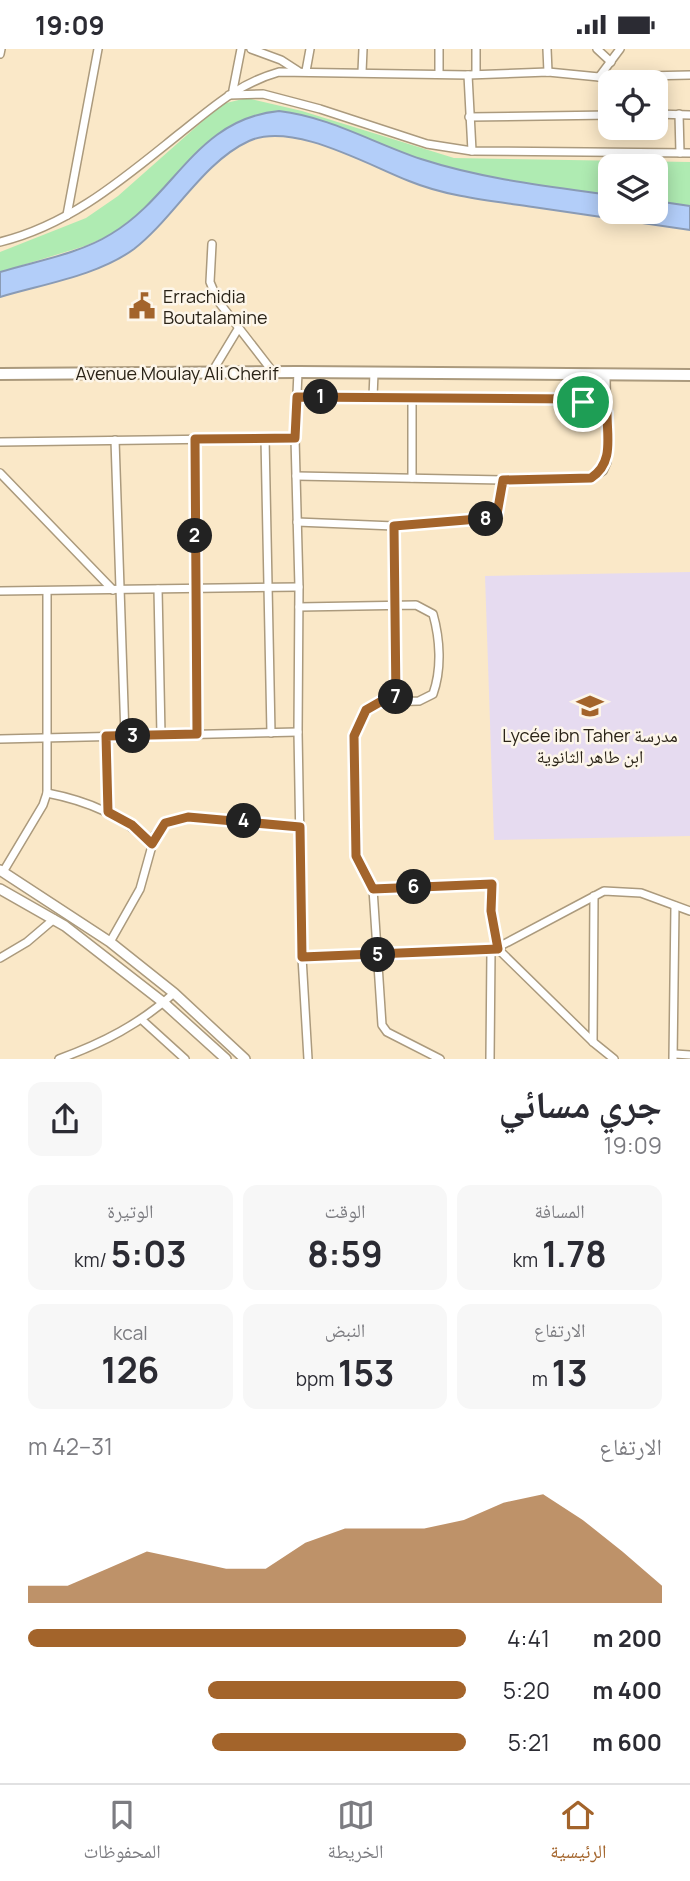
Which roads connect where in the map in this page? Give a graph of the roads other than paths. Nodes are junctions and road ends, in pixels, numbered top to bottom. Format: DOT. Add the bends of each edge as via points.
graph roads {
  1 [pos="98,49"];
  2 [pos="241,49"];
  3 [pos="251,49"];
  4 [pos="310,49"];
  5 [pos="363,49"];
  6 [pos="439,49"];
  7 [pos="476,49"];
  8 [pos="547,49"];
  9 [pos="597,49"];
  10 [pos="620,49"];
  11 [pos="611,62"];
  12 [pos="605,70"];
  13 [pos="302,71"];
  14 [pos="362,72"];
  15 [pos="548,72"];
  16 [pos="439,73"];
  17 [pos="472,75"];
  18 [pos="690,75"];
  19 [pos="668,76"];
  20 [pos="598,77"];
  21 [pos="231,92"];
  22 [pos="668,114"];
  23 [pos="679,114"];
  24 [pos="598,115"];
  25 [pos="690,115"];
  26 [pos="469,117"];
  27 [pos="472,151"];
  28 [pos="680,153"];
  29 [pos="690,153"];
  30 [pos="67,215"];
  31 [pos="0,242"];
  32 [pos="212,244"];
  33 [pos="238,329"];
  34 [pos="212,372"];
  35 [pos="298,372"];
  36 [pos="274,373"];
  37 [pos="374,373"];
  38 [pos="0,374"];
  39 [pos="606,375"];
  40 [pos="690,375"];
  41 [pos="297,397"];
  42 [pos="373,397"];
  43 [pos="412,397"];
  44 [pos="607,413"];
  45 [pos="265,438"];
  46 [pos="295,438"];
  47 [pos="195,439"];
  48 [pos="116,440"];
  49 [pos="0,442"];
  50 [pos="0,473"];
  51 [pos="296,476"];
  52 [pos="412,478"];
  53 [pos="503,480"];
  54 [pos="297,522"];
  55 [pos="394,526"];
  56 [pos="268,587"];
  57 [pos="299,587"];
  58 [pos="195,588"];
  59 [pos="158,589"];
  60 [pos="116,590"];
  61 [pos="0,591"];
  62 [pos="47,591"];
  63 [pos="396,604"];
  64 [pos="299,607"];
  65 [pos="396,701"];
  66 [pos="298,732"];
  67 [pos="271,733"];
  68 [pos="197,734"];
  69 [pos="161,735"];
  70 [pos="106,736"];
  71 [pos="125,736"];
  72 [pos="49,738"];
  73 [pos="0,739"];
  74 [pos="47,793"];
  75 [pos="108,812"];
  76 [pos="300,827"];
  77 [pos="152,844"];
  78 [pos="1,871"];
  79 [pos="0,889"];
  80 [pos="373,889"];
  81 [pos="594,896"];
  82 [pos="675,906"];
  83 [pos="690,911"];
  84 [pos="54,919"];
  85 [pos="110,942"];
  86 [pos="494,950"];
  87 [pos="377,955"];
  88 [pos="302,957"];
  89 [pos="0,958"];
  90 [pos="174,993"];
  91 [pos="164,1003"];
  92 [pos="142,1020"];
  93 [pos="593,1042"];
  94 [pos="690,1055"];
  95 [pos="674,1056"];
  96 [pos="59,1059"];
  97 [pos="185,1059"];
  98 [pos="226,1059"];
  99 [pos="245,1059"];
  100 [pos="308,1059"];
  101 [pos="440,1059"];
  102 [pos="489,1059"];
  103 [pos="614,1059"];
  1 -- 30 [label="street"];
  2 -- 21 [label="street"];
  3 -- 13 [label="street"];
  4 -- 13 [label="street"];
  5 -- 14 [label="street"];
  6 -- 16 [label="street"];
  7 -- 17 [label="street"];
  8 -- 15 [label="street"];
  9 -- 11 [label="street"];
  10 -- 11 [label="street"];
  11 -- 12 [label="street"];
  13 -- 14 [label="street"];
  13 -- 21 [label="street" via="258,78"];
  14 -- 16 [label="street"];
  15 -- 17 [label="street"];
  15 -- 20 [label="street"];
  16 -- 17 [label="street"];
  17 -- 26 [label="street"];
  18 -- 19 [label="street"];
  21 -- 27 [label="street" via="263,94 427,145"];
  21 -- 30 [label="street" via="110,191"];
  22 -- 23 [label="street"];
  23 -- 25 [label="street"];
  23 -- 28 [label="street"];
  24 -- 26 [label="street"];
  26 -- 27 [label="street"];
  27 -- 28 [label="street"];
  28 -- 29 [label="street"];
  30 -- 31 [label="street"];
  32 -- 33 [label="street" via="209,282"];
  33 -- 34 [label="street"];
  33 -- 36 [label="street"];
  34 -- 36 [label="main road, Avenue Moulay Ali Cherif"];
  34 -- 38 [label="main road, Avenue Moulay Ali Cherif"];
  35 -- 36 [label="main road, Avenue Moulay Ali Cherif"];
  35 -- 37 [label="main road, Avenue Moulay Ali Cherif"];
  35 -- 41 [label="street"];
  37 -- 39 [label="main road, Avenue Moulay Ali Cherif"];
  37 -- 42 [label="street"];
  39 -- 40 [label="main road, Avenue Moulay Ali Cherif"];
  39 -- 44 [label="street"];
  41 -- 42 [label="street"];
  41 -- 46 [label="street"];
  42 -- 43 [label="street"];
  43 -- 44 [label="street" via="577,399"];
  43 -- 52 [label="street"];
  44 -- 53 [label="street" via="603,471 591,478"];
  45 -- 46 [label="street"];
  45 -- 47 [label="street"];
  45 -- 56 [label="street"];
  46 -- 51 [label="street"];
  47 -- 48 [label="street"];
  47 -- 58 [label="street"];
  48 -- 49 [label="street"];
  48 -- 60 [label="street"];
  50 -- 60 [label="street"];
  51 -- 52 [label="street"];
  51 -- 54 [label="street"];
  52 -- 53 [label="street"];
  53 -- 55 [label="street" via="497,514 490,518"];
  54 -- 55 [label="street"];
  54 -- 57 [label="street"];
  55 -- 63 [label="street"];
  56 -- 57 [label="street"];
  56 -- 58 [label="street"];
  56 -- 67 [label="street"];
  57 -- 64 [label="street"];
  58 -- 59 [label="street"];
  58 -- 68 [label="street"];
  59 -- 60 [label="street"];
  59 -- 69 [label="street"];
  60 -- 62 [label="street"];
  60 -- 71 [label="street"];
  61 -- 62 [label="street"];
  62 -- 72 [label="street"];
  63 -- 64 [label="street"];
  63 -- 65 [label="street"];
  63 -- 65 [label="street" via="416,605 433,614 439,666 433,694 419,701"];
  64 -- 66 [label="street"];
  65 -- 80 [label="street" via="380,702 366,710 354,736 356,856"];
  66 -- 67 [label="street"];
  66 -- 76 [label="street"];
  67 -- 68 [label="street"];
  68 -- 69 [label="street"];
  69 -- 71 [label="street"];
  70 -- 71 [label="street"];
  70 -- 72 [label="street"];
  70 -- 75 [label="street"];
  72 -- 73 [label="street"];
  72 -- 74 [label="street"];
  74 -- 75 [label="street"];
  74 -- 78 [label="street"];
  75 -- 77 [label="street" via="132,825"];
  76 -- 77 [label="street" via="188,817 165,823"];
  76 -- 88 [label="street"];
  77 -- 85 [label="street" via="140,888"];
  78 -- 85 [label="street"];
  79 -- 84 [label="street"];
  80 -- 86 [label="street" via="492,884"];
  80 -- 87 [label="street"];
  81 -- 82 [label="street" via="604,891 641,894"];
  81 -- 86 [label="street"];
  81 -- 93 [label="street"];
  82 -- 83 [label="street"];
  82 -- 95 [label="street"];
  84 -- 89 [label="street"];
  84 -- 91 [label="street"];
  85 -- 90 [label="street"];
  86 -- 87 [label="street"];
  86 -- 93 [label="street"];
  86 -- 102 [label="street"];
  87 -- 88 [label="street"];
  87 -- 101 [label="street" via="382,1025"];
  88 -- 100 [label="street"];
  90 -- 91 [label="street"];
  90 -- 99 [label="street"];
  91 -- 92 [label="street"];
  91 -- 98 [label="street"];
  92 -- 96 [label="street"];
  92 -- 97 [label="street"];
  93 -- 103 [label="street"];
  94 -- 95 [label="street"];
}
